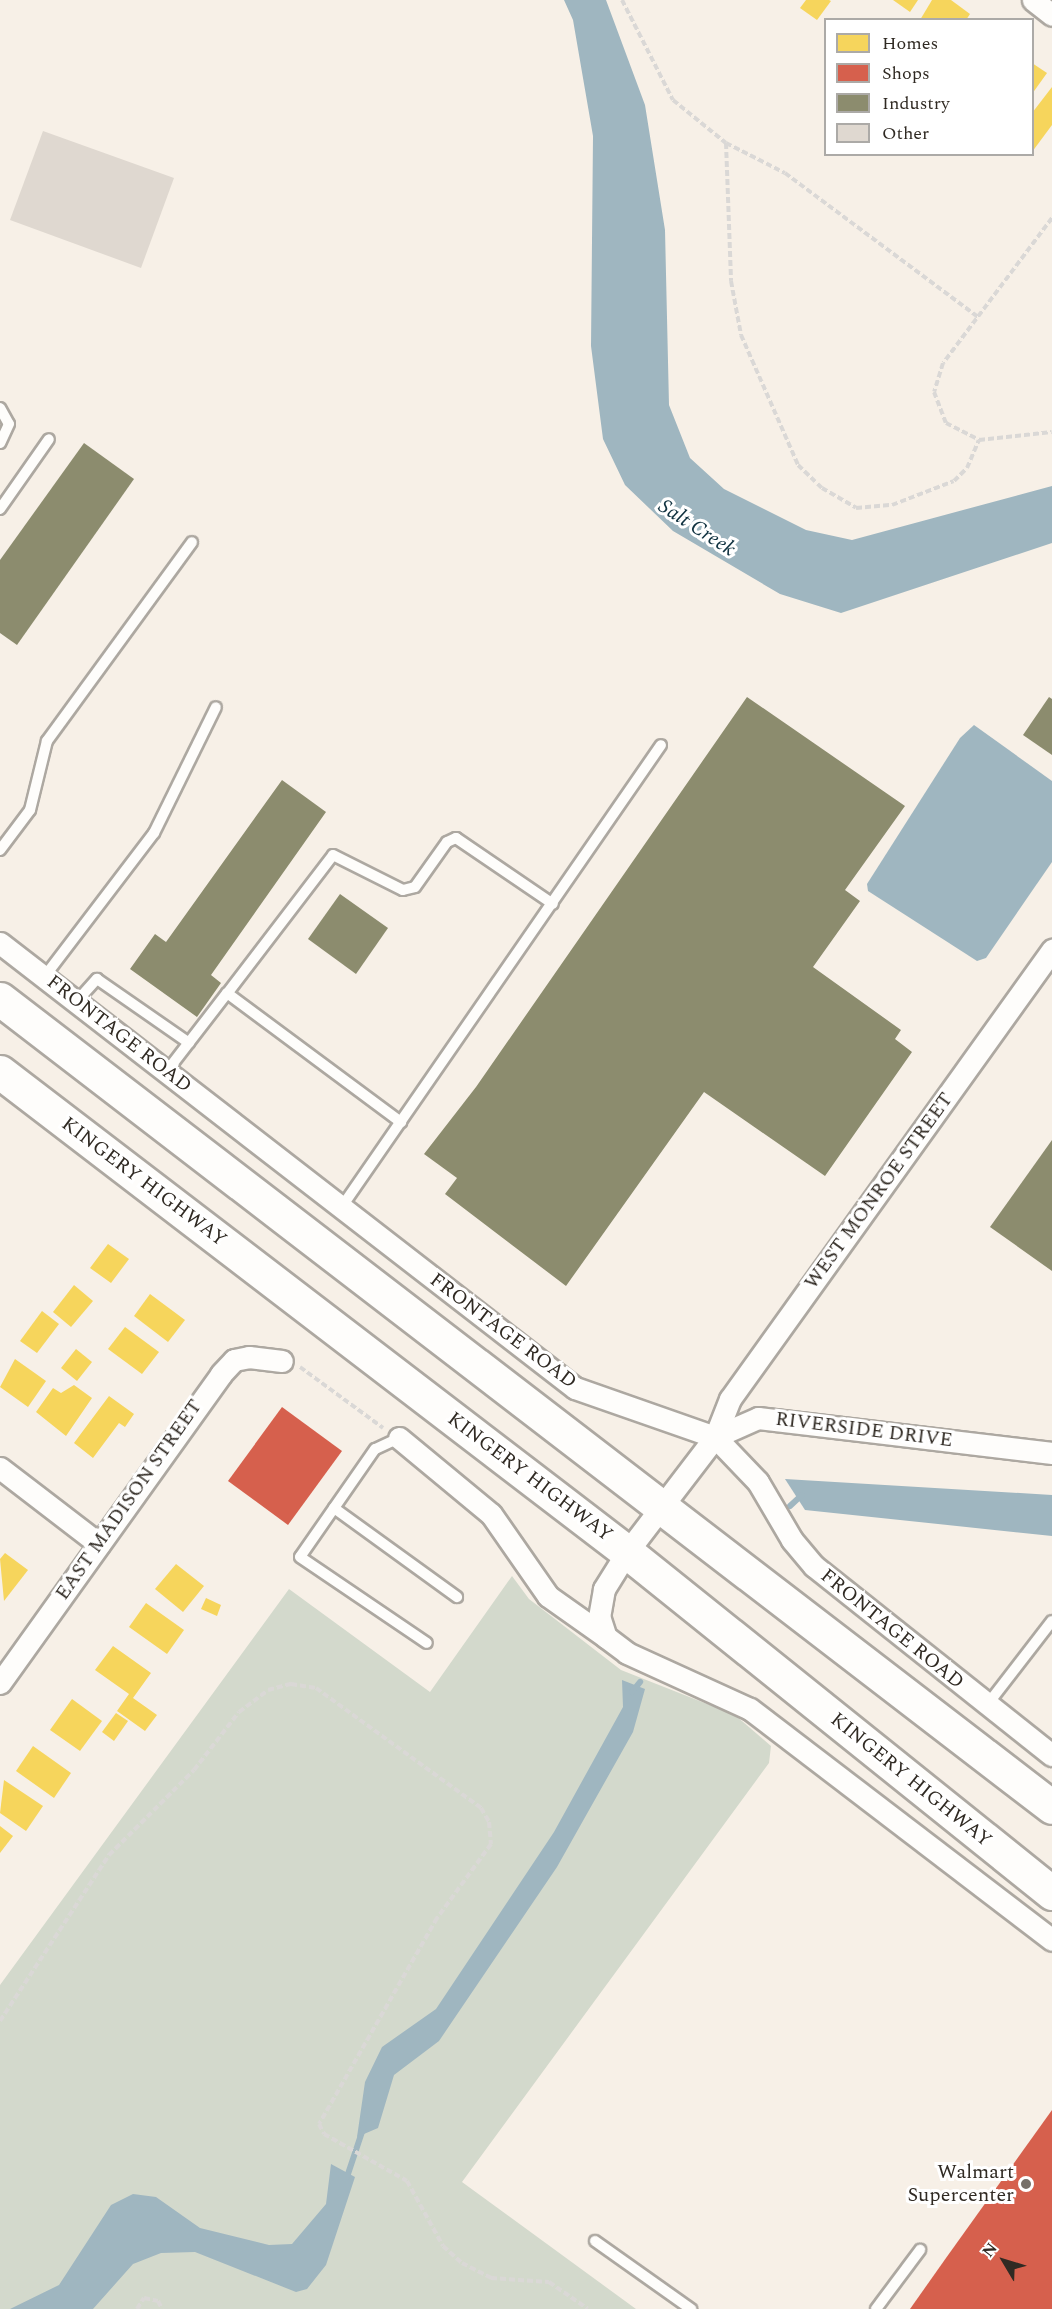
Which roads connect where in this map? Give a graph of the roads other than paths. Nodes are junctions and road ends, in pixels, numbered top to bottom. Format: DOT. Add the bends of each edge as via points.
graph roads {
  1 [pos="1033,0"];
  2 [pos="1052,15"];
  3 [pos="0,408"];
  4 [pos="49,439"];
  5 [pos="0,443"];
  6 [pos="0,509"];
  7 [pos="192,542"];
  8 [pos="216,707"];
  9 [pos="661,745"];
  10 [pos="0,850"];
  11 [pos="553,904"];
  12 [pos="0,944"];
  13 [pos="1052,950"];
  14 [pos="45,976"];
  15 [pos="226,994"];
  16 [pos="0,999"];
  17 [pos="77,1001"];
  18 [pos="189,1042"];
  19 [pos="167,1071"];
  20 [pos="0,1072"];
  21 [pos="401,1122"];
  22 [pos="343,1205"];
  23 [pos="282,1361"];
  24 [pos="715,1437"];
  25 [pos="399,1438"];
  26 [pos="1052,1453"];
  27 [pos="0,1468"];
  28 [pos="660,1507"];
  29 [pos="334,1508"];
  30 [pos="99,1544"];
  31 [pos="627,1552"];
  32 [pos="457,1597"];
  33 [pos="1052,1621"];
  34 [pos="606,1637"];
  35 [pos="427,1643"];
  36 [pos="0,1683"];
  37 [pos="987,1705"];
  38 [pos="1052,1755"];
  39 [pos="1052,1807"];
  40 [pos="1052,1893"];
  41 [pos="1052,1940"];
  42 [pos="595,2241"];
  43 [pos="920,2250"];
  44 [pos="691,2309"];
  45 [pos="876,2309"];
  1 -- 2 [label="street"];
  3 -- 5 [label="lane" via="9,424"];
  4 -- 6 [label="lane"];
  7 -- 10 [label="lane" via="47,741 30,810"];
  8 -- 14 [label="lane" via="154,833"];
  9 -- 11 [label="lane"];
  11 -- 15 [label="lane" via="456,838 447,842 415,887 403,890 333,855"];
  11 -- 21 [label="lane"];
  12 -- 14 [label="street, FRONTAGE ROAD"];
  13 -- 24 [label="street, WEST MONROE STREET" via="730,1399"];
  14 -- 17 [label="street, FRONTAGE ROAD"];
  15 -- 18 [label="lane"];
  15 -- 21 [label="lane"];
  16 -- 28 [label="highway"];
  17 -- 18 [label="lane" via="97,979"];
  17 -- 19 [label="street, FRONTAGE ROAD"];
  18 -- 19 [label="lane"];
  19 -- 22 [label="street, FRONTAGE ROAD"];
  20 -- 31 [label="highway, KINGERY HIGHWAY"];
  21 -- 22 [label="lane"];
  22 -- 24 [label="street, FRONTAGE ROAD" via="575,1388"];
  23 -- 30 [label="street, EAST MADISON STREET" via="249,1357 234,1360"];
  24 -- 26 [label="street, RIVERSIDE DRIVE" via="758,1418"];
  24 -- 28 [label="street, RIVERSIDE DRIVE"];
  24 -- 37 [label="street, FRONTAGE ROAD" via="758,1482 792,1540 814,1566"];
  25 -- 29 [label="lane" via="375,1449"];
  25 -- 34 [label="street" via="491,1514 548,1596"];
  27 -- 30 [label="street"];
  28 -- 31 [label="street, RIVERSIDE DRIVE"];
  28 -- 39 [label="highway"];
  29 -- 32 [label="lane"];
  29 -- 35 [label="lane" via="300,1557"];
  30 -- 36 [label="street, EAST MADISON STREET"];
  31 -- 34 [label="street" via="604,1589 599,1616"];
  31 -- 40 [label="highway, KINGERY HIGHWAY"];
  33 -- 37 [label="lane"];
  34 -- 41 [label="street" via="627,1653 750,1709"];
  37 -- 38 [label="street, FRONTAGE ROAD"];
  42 -- 44 [label="lane"];
  43 -- 45 [label="lane"];
}
